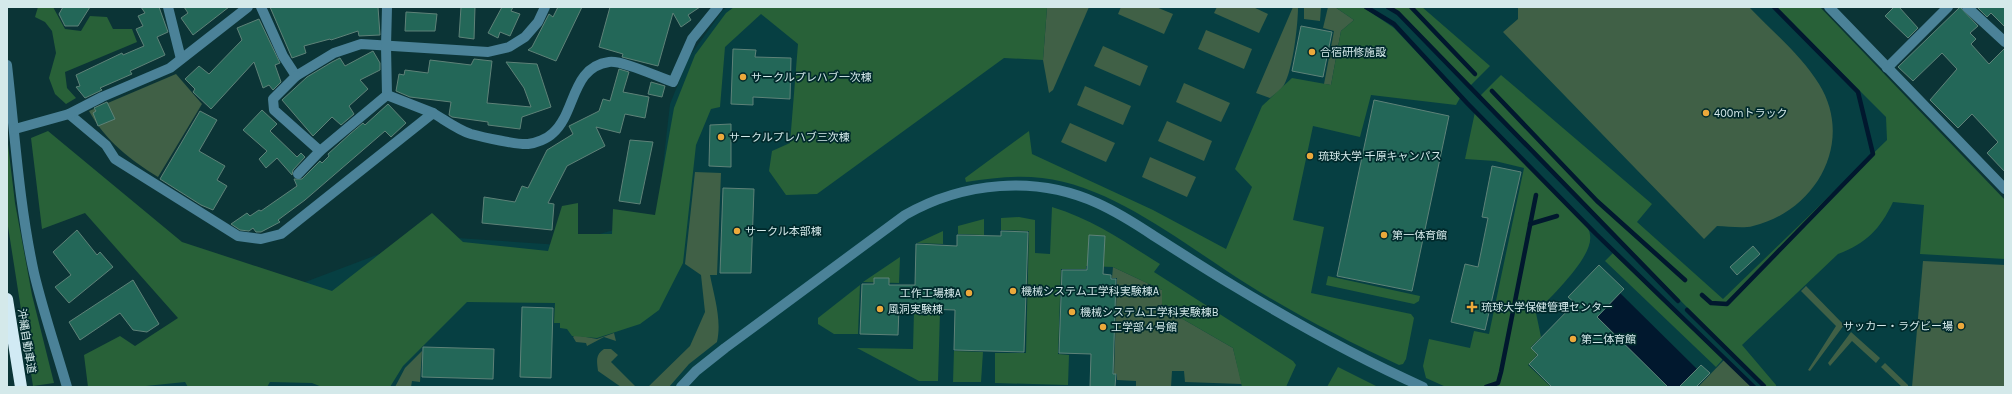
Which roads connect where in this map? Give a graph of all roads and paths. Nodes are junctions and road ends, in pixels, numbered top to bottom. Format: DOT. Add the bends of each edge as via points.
graph roads {
  1 [pos="168,7"];
  2 [pos="248,7"];
  3 [pos="261,7"];
  4 [pos="387,7"];
  5 [pos="545,7"];
  6 [pos="718,7"];
  7 [pos="1829,7"];
  8 [pos="1948,7"];
  9 [pos="1967,7"];
  10 [pos="2005,42"];
  11 [pos="386,46"];
  12 [pos="181,59"];
  13 [pos="7,65"];
  14 [pos="1888,68"];
  15 [pos="296,76"];
  16 [pos="387,95"];
  17 [pos="69,114"];
  18 [pos="433,114"];
  19 [pos="14,129"];
  20 [pos="320,151"];
  21 [pos="298,174"];
  22 [pos="2005,189"];
  23 [pos="7,299"];
  24 [pos="21,387"];
  25 [pos="67,387"];
  26 [pos="681,387"];
  27 [pos="1423,387"];
  1 -- 12 [label="street"];
  2 -- 12 [label="street"];
  3 -- 15 [label="street" via="283,56"];
  4 -- 11 [label="street"];
  5 -- 11 [label="street" via="538,22 525,37 509,46 488,52"];
  6 -- 18 [label="street" via="692,39 673,82 621,64 609,62 591,68 578,84 565,118 553,134 539,142 526,144 470,134"];
  7 -- 14 [label="street"];
  8 -- 14 [label="street"];
  9 -- 10 [label="street"];
  11 -- 15 [label="street" via="361,44 334,53"];
  11 -- 16 [label="street"];
  12 -- 17 [label="street" via="170,68"];
  13 -- 19 [label="street"];
  14 -- 22 [label="street"];
  15 -- 20 [label="street" via="274,99 274,110"];
  16 -- 18 [label="street"];
  16 -- 20 [label="street"];
  17 -- 18 [label="street" via="106,145 115,159 238,236 261,239 282,234"];
  17 -- 19 [label="street"];
  19 -- 25 [label="street" via="18,179 34,274"];
  20 -- 21 [label="street"];
  23 -- 24 [label="highway, 沖縄自動車道"];
  26 -- 27 [label="street" via="715,356 905,215 935,200 957,193 1017,186 1061,190 1108,208 1261,302 1340,346"];
}
